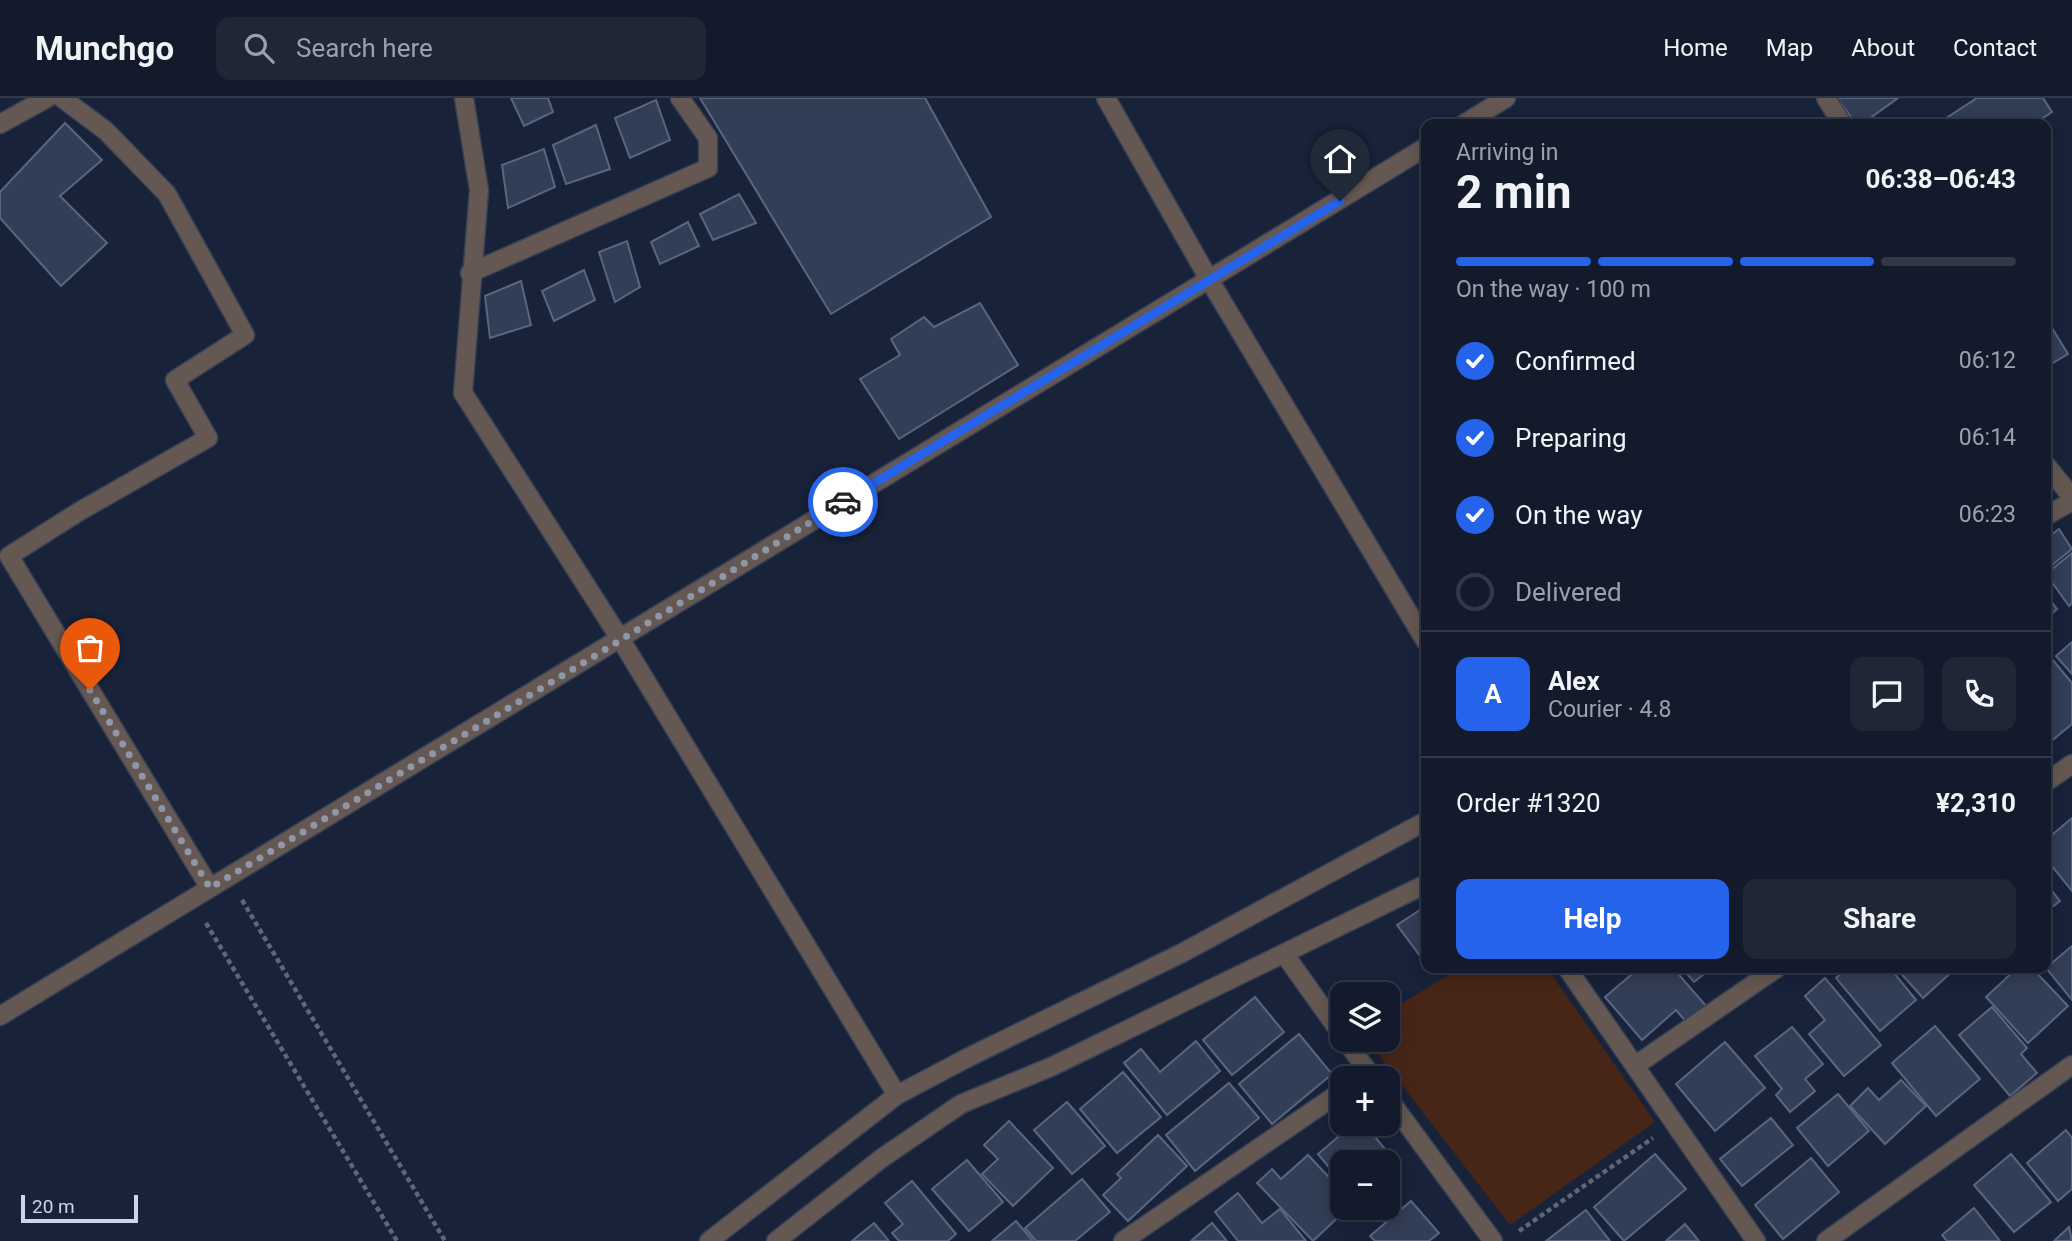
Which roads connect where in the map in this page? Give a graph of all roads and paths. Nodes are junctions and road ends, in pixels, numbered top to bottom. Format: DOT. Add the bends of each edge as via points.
graph roads {
  1 [pos="47,98"];
  2 [pos="62,98"];
  3 [pos="464,98"];
  4 [pos="680,98"];
  5 [pos="1106,98"];
  6 [pos="1506,98"];
  7 [pos="1826,98"];
  8 [pos="1472,119"];
  9 [pos="1839,119"];
  10 [pos="0,124"];
  11 [pos="1421,151"];
  12 [pos="470,273"];
  13 [pos="1210,281"];
  14 [pos="2051,471"];
  15 [pos="2072,499"];
  16 [pos="2051,513"];
  17 [pos="1421,634"];
  18 [pos="621,640"];
  19 [pos="2072,764"];
  20 [pos="2051,779"];
  21 [pos="1421,824"];
  22 [pos="229,879"];
  23 [pos="1421,887"];
  24 [pos="210,888"];
  25 [pos="191,898"];
  26 [pos="1285,955"];
  27 [pos="1571,973"];
  28 [pos="1770,973"];
  29 [pos="0,1016"];
  30 [pos="1330,1018"];
  31 [pos="1636,1065"];
  32 [pos="2072,1065"];
  33 [pos="897,1095"];
  34 [pos="1330,1099"];
  35 [pos="1400,1114"];
  36 [pos="1674,1124"];
  37 [pos="1516,1233"];
  38 [pos="397,1241"];
  39 [pos="445,1241"];
  40 [pos="709,1241"];
  41 [pos="776,1241"];
  42 [pos="1123,1241"];
  43 [pos="1493,1241"];
  44 [pos="1756,1241"];
  45 [pos="1825,1241"];
  1 -- 10 [label="street"];
  2 -- 24 [label="street" via="106,131 167,194 245,335 175,380 208,438 9,556"];
  3 -- 12 [label="street" via="479,190"];
  4 -- 12 [label="street" via="708,138 708,167"];
  5 -- 13 [label="street"];
  6 -- 8 [label="street"];
  7 -- 9 [label="street"];
  11 -- 13 [label="street"];
  12 -- 18 [label="street" via="463,393"];
  13 -- 17 [label="street"];
  13 -- 18 [label="street"];
  14 -- 15 [label="street"];
  15 -- 16 [label="street"];
  18 -- 22 [label="street"];
  18 -- 33 [label="street"];
  19 -- 20 [label="street"];
  21 -- 33 [label="street" via="1182,954"];
  22 -- 24 [label="street"];
  22 -- 39 [label="path"];
  23 -- 26 [label="street"];
  24 -- 25 [label="street"];
  25 -- 29 [label="street"];
  25 -- 38 [label="path"];
  26 -- 30 [label="street"];
  26 -- 41 [label="street" via="1053,1066 961,1104 881,1158"];
  27 -- 31 [label="street"];
  28 -- 31 [label="street"];
  31 -- 36 [label="street"];
  32 -- 45 [label="street"];
  33 -- 40 [label="street"];
  34 -- 42 [label="street"];
  35 -- 43 [label="street"];
  36 -- 37 [label="path"];
  36 -- 44 [label="street"];
}
